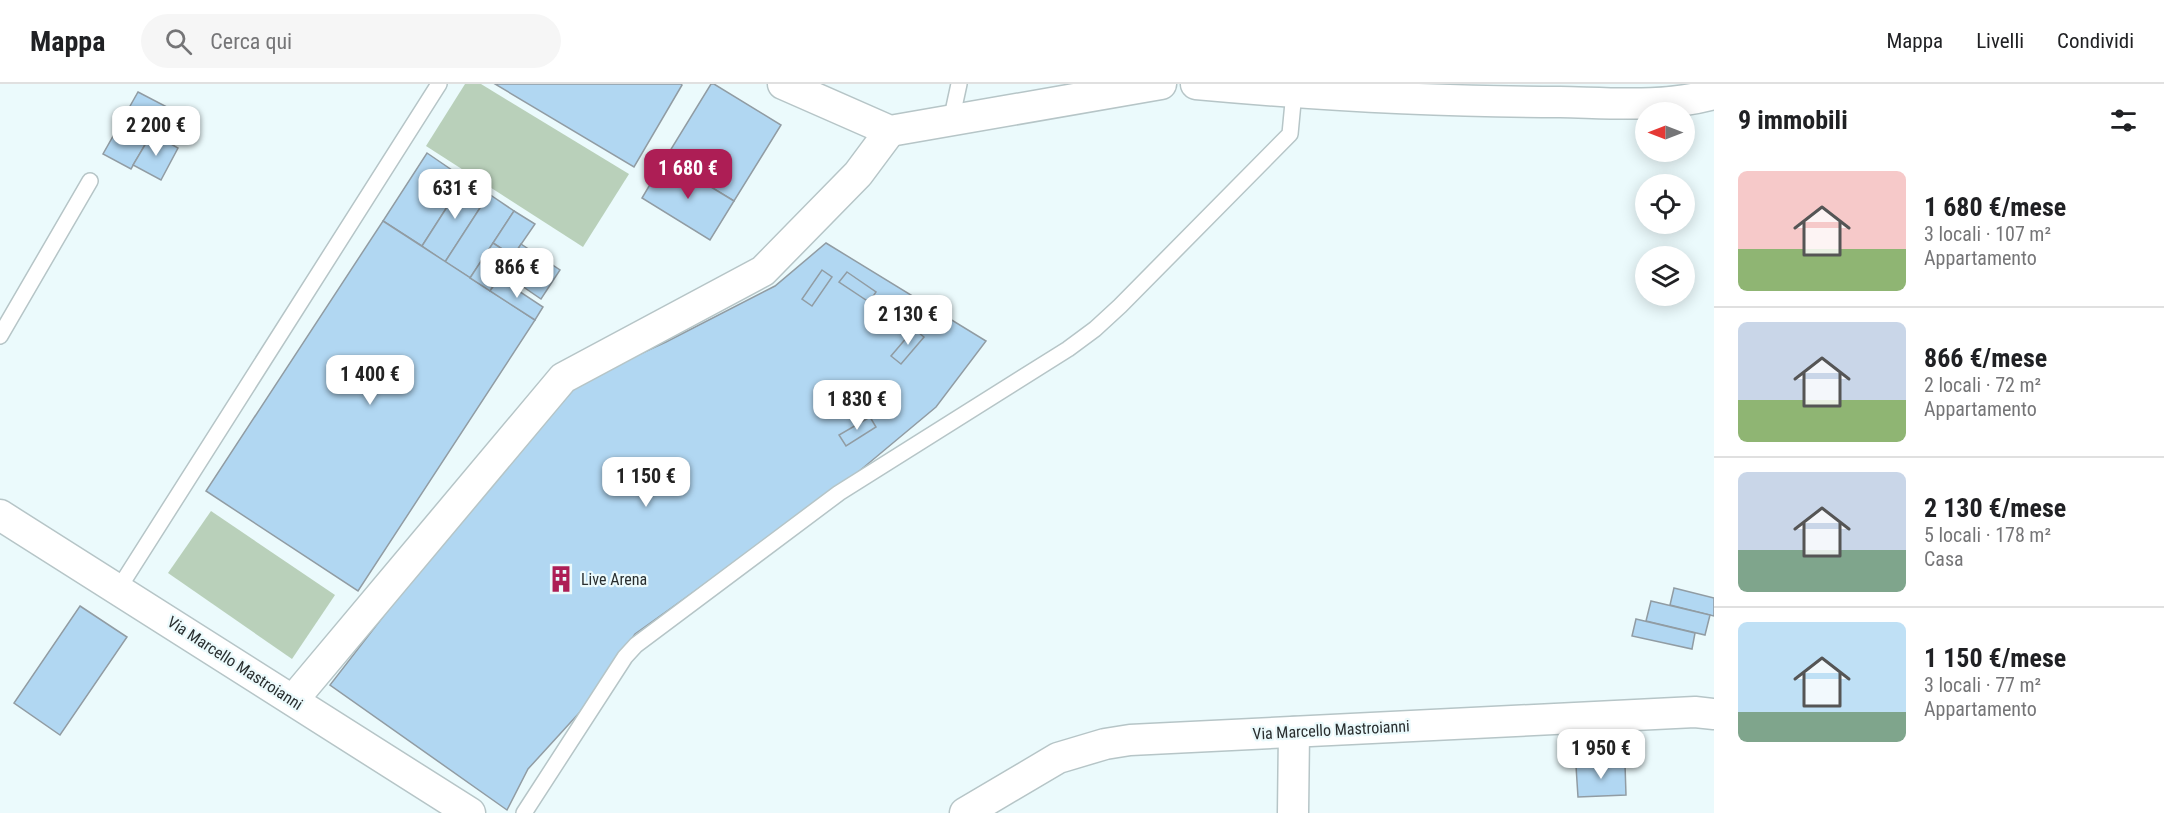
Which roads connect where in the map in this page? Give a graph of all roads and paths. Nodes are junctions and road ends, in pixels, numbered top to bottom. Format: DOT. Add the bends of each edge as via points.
graph roads {
  1 [pos="439,84"];
  2 [pos="783,84"];
  3 [pos="959,84"];
  4 [pos="1161,84"];
  5 [pos="1196,84"];
  6 [pos="1294,92"];
  7 [pos="1518,93"];
  8 [pos="1714,94"];
  9 [pos="951,121"];
  10 [pos="890,131"];
  11 [pos="90,182"];
  12 [pos="0,336"];
  13 [pos="0,515"];
  14 [pos="118,588"];
  15 [pos="293,700"];
  16 [pos="1714,714"];
  17 [pos="1294,732"];
  18 [pos="972,810"];
  19 [pos="470,813"];
  20 [pos="524,813"];
  21 [pos="1293,813"];
  1 -- 14 [label="lane"];
  2 -- 10 [label="street"];
  3 -- 9 [label="lane"];
  4 -- 9 [label="street"];
  5 -- 6 [label="street"];
  6 -- 7 [label="street"];
  6 -- 20 [label="lane" via="1290,134 1101,324 1068,349 839,493 636,645"];
  7 -- 8 [label="street" via="1653,103"];
  9 -- 10 [label="street"];
  10 -- 15 [label="street" via="858,174 763,271 563,378"];
  11 -- 12 [label="lane"];
  13 -- 14 [label="street, Via Marcello Mastroianni"];
  14 -- 15 [label="street, Via Marcello Mastroianni"];
  15 -- 19 [label="street, Via Marcello Mastroianni"];
  16 -- 17 [label="street, Via Marcello Mastroianni"];
  17 -- 18 [label="street, Via Marcello Mastroianni" via="1106,744 1058,758"];
  17 -- 21 [label="street"];
}
